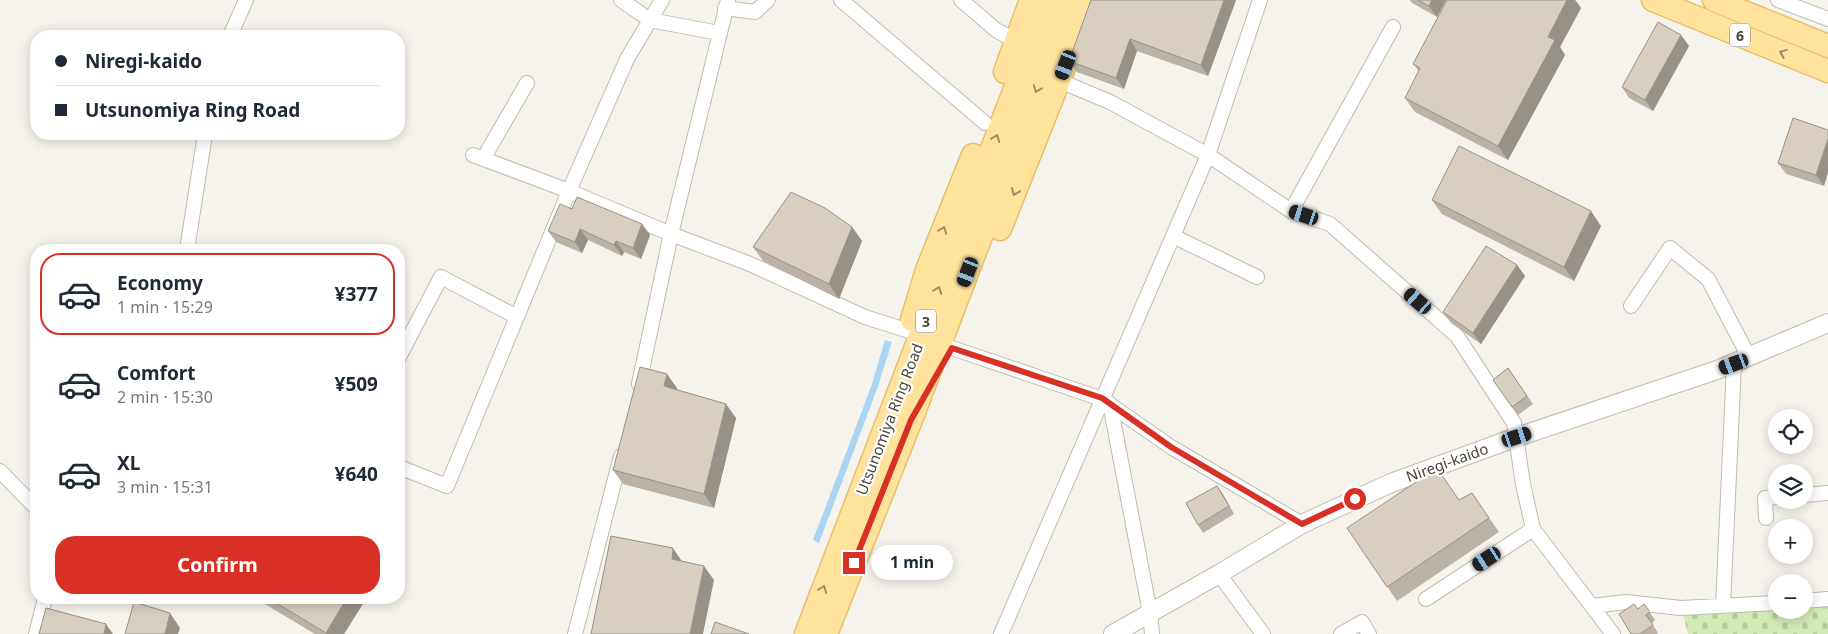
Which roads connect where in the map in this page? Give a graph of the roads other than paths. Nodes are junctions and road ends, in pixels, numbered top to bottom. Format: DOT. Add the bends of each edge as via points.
graph roads {
  1 [pos="246,0"];
  2 [pos="621,0"];
  3 [pos="662,0"];
  4 [pos="768,0"];
  5 [pos="840,0"];
  6 [pos="961,0"];
  7 [pos="1091,0"];
  8 [pos="1260,0"];
  9 [pos="1653,0"];
  10 [pos="1714,0"];
  11 [pos="1778,0"];
  12 [pos="726,4"];
  13 [pos="1053,4"];
  14 [pos="1828,19"];
  15 [pos="650,20"];
  16 [pos="1393,27"];
  17 [pos="233,30"];
  18 [pos="719,33"];
  19 [pos="1016,42"];
  20 [pos="1828,46"];
  21 [pos="1828,71"];
  22 [pos="1060,81"];
  23 [pos="528,83"];
  24 [pos="985,123"];
  25 [pos="204,140"];
  26 [pos="1208,156"];
  27 [pos="569,191"];
  28 [pos="1291,211"];
  29 [pos="671,234"];
  30 [pos="1173,236"];
  31 [pos="188,244"];
  32 [pos="1256,276"];
  33 [pos="1631,306"];
  34 [pos="517,317"];
  35 [pos="1828,323"];
  36 [pos="909,331"];
  37 [pos="405,346"];
  38 [pos="952,348"];
  39 [pos="1742,361"];
  40 [pos="899,394"];
  41 [pos="636,396"];
  42 [pos="1106,401"];
  43 [pos="911,420"];
  44 [pos="1517,437"];
  45 [pos="624,442"];
  46 [pos="405,469"];
  47 [pos="0,472"];
  48 [pos="1828,493"];
  49 [pos="1813,494"];
  50 [pos="1768,498"];
  51 [pos="30,502"];
  52 [pos="1766,518"];
  53 [pos="1302,524"];
  54 [pos="1533,529"];
  55 [pos="1219,574"];
  56 [pos="1426,599"];
  57 [pos="1828,599"];
  58 [pos="1813,600"];
  59 [pos="44,604"];
  60 [pos="1768,604"];
  61 [pos="1593,606"];
  62 [pos="1723,606"];
  63 [pos="1150,613"];
  64 [pos="36,634"];
  65 [pos="575,634"];
  66 [pos="806,634"];
  67 [pos="826,634"];
  68 [pos="1001,634"];
  69 [pos="1113,634"];
  70 [pos="1152,634"];
  71 [pos="1263,634"];
  72 [pos="1341,634"];
  73 [pos="1369,634"];
  74 [pos="1613,634"];
  1 -- 17 [label="street"];
  2 -- 15 [label="street"];
  3 -- 15 [label="street"];
  4 -- 12 [label="street" via="755,12"];
  5 -- 24 [label="street"];
  6 -- 19 [label="street" via="996,30"];
  7 -- 22 [label="main road, 3"];
  8 -- 26 [label="street"];
  21 -- 9 [label="main road, 6, one-way"];
  10 -- 20 [label="main road, 6"];
  11 -- 14 [label="street"];
  12 -- 18 [label="street"];
  13 -- 19 [label="main road, 3"];
  40 -- 13 [label="main road, Utsunomiya Ring Road / 3, one-way" via="996,138"];
  13 -- 43 [label="main road, Utsunomiya Ring Road / 3, one-way"];
  15 -- 18 [label="street"];
  15 -- 27 [label="street" via="627,59"];
  16 -- 28 [label="street"];
  18 -- 29 [label="street"];
  19 -- 24 [label="main road, 3"];
  22 -- 26 [label="street" via="1110,102"];
  22 -- 38 [label="main road, 3, one-way"];
  23 -- 27 [label="street" via="478,157"];
  36 -- 24 [label="main road, 3, one-way" via="927,270"];
  25 -- 31 [label="street"];
  26 -- 28 [label="street"];
  26 -- 30 [label="street"];
  27 -- 29 [label="street"];
  27 -- 34 [label="street"];
  28 -- 44 [label="street" via="1330,224 1458,336 1514,424"];
  29 -- 36 [label="street" via="750,264 865,317"];
  29 -- 41 [label="street"];
  30 -- 32 [label="street"];
  30 -- 42 [label="street"];
  33 -- 39 [label="street" via="1670,248 1708,279"];
  34 -- 37 [label="street" via="441,278"];
  34 -- 46 [label="street" via="446,486"];
  35 -- 39 [label="street, Niregi-kaido"];
  36 -- 40 [label="main road, 3"];
  38 -- 42 [label="street"];
  38 -- 43 [label="main road, 3"];
  39 -- 44 [label="street, Niregi-kaido"];
  39 -- 62 [label="street"];
  66 -- 40 [label="main road, Utsunomiya Ring Road / 3, one-way"];
  42 -- 53 [label="street" via="1171,447"];
  42 -- 63 [label="street"];
  42 -- 68 [label="street"];
  43 -- 67 [label="main road, Utsunomiya Ring Road / 3"];
  44 -- 53 [label="street, Niregi-kaido" via="1399,480"];
  44 -- 54 [label="street"];
  45 -- 65 [label="street"];
  47 -- 51 [label="street"];
  48 -- 49 [label="street"];
  50 -- 52 [label="street" via="1765,498"];
  53 -- 55 [label="street, Niregi-kaido"];
  54 -- 56 [label="street"];
  54 -- 61 [label="street"];
  55 -- 63 [label="street, Niregi-kaido"];
  55 -- 71 [label="street"];
  57 -- 58 [label="street"];
  59 -- 64 [label="street"];
  60 -- 62 [label="street"];
  61 -- 62 [label="street" via="1624,602 1681,608"];
  61 -- 74 [label="street"];
  63 -- 69 [label="street, Niregi-kaido"];
  63 -- 70 [label="street"];
  72 -- 73 [label="street" via="1362,622"];
}
